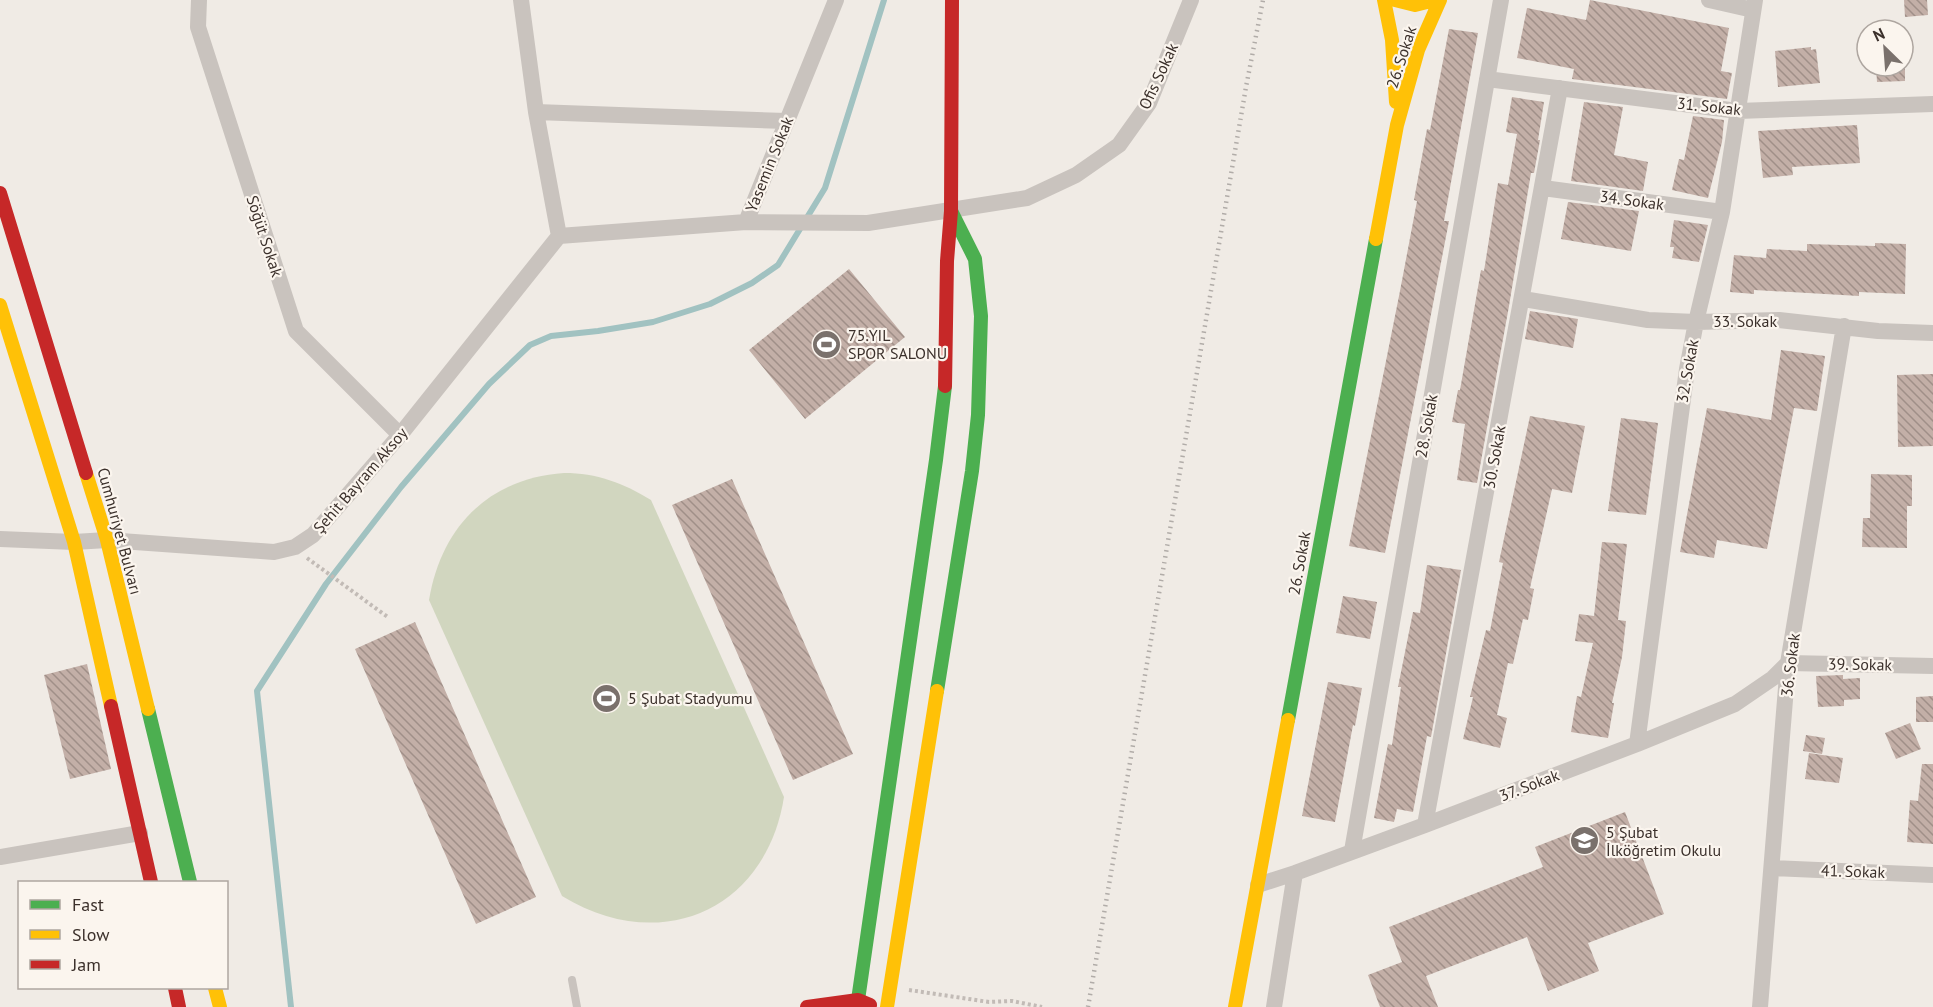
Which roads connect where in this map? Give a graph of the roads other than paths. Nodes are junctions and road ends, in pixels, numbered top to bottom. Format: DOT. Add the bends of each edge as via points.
graph roads {
  1 [pos="199,0"];
  2 [pos="521,0"];
  3 [pos="836,0"];
  4 [pos="952,0"];
  5 [pos="1191,0"];
  6 [pos="1384,0"];
  7 [pos="1395,0"];
  8 [pos="1435,0"];
  9 [pos="1440,0"];
  10 [pos="1501,0"];
  11 [pos="1709,0"];
  12 [pos="1754,5"];
  13 [pos="1487,79"];
  14 [pos="1560,88"];
  15 [pos="1933,104"];
  16 [pos="1737,111"];
  17 [pos="536,112"];
  18 [pos="786,121"];
  19 [pos="1397,125"];
  20 [pos="1543,188"];
  21 [pos="0,193"];
  22 [pos="951,211"];
  23 [pos="1722,212"];
  24 [pos="746,222"];
  25 [pos="559,236"];
  26 [pos="1523,299"];
  27 [pos="0,305"];
  28 [pos="1696,322"];
  29 [pos="1844,326"];
  30 [pos="1933,333"];
  31 [pos="400,435"];
  32 [pos="0,539"];
  33 [pos="107,540"];
  34 [pos="74,542"];
  35 [pos="1788,663"];
  36 [pos="1933,666"];
  37 [pos="1637,744"];
  38 [pos="1425,825"];
  39 [pos="140,833"];
  40 [pos="1352,851"];
  41 [pos="0,857"];
  42 [pos="1773,868"];
  43 [pos="1295,873"];
  44 [pos="1933,874"];
  45 [pos="151,881"];
  46 [pos="190,881"];
  47 [pos="1258,885"];
  48 [pos="572,980"];
  49 [pos="175,989"];
  50 [pos="216,989"];
  51 [pos="858,1004"];
  52 [pos="179,1007"];
  53 [pos="220,1007"];
  54 [pos="577,1007"];
  55 [pos="807,1007"];
  56 [pos="872,1007"];
  57 [pos="887,1007"];
  58 [pos="1235,1007"];
  59 [pos="1274,1007"];
  60 [pos="1760,1007"];
  1 -- 31 [label="street, Söğüt Sokak" via="198,27 296,331"];
  2 -- 17 [label="street"];
  3 -- 18 [label="street, Yasemin Sokak"];
  4 -- 22 [label="main road"];
  5 -- 22 [label="street, Ofis Sokak" via="1149,103 1119,145 1076,176 1027,198"];
  6 -- 19 [label="main road, 26. Sokak" via="1392,40"];
  7 -- 8 [label="main road" via="1409,5"];
  9 -- 19 [label="main road, 26. Sokak" via="1418,50"];
  10 -- 13 [label="street, 28. Sokak"];
  11 -- 12 [label="street"];
  12 -- 16 [label="street, 32. Sokak"];
  13 -- 14 [label="street, 31. Sokak"];
  13 -- 40 [label="street, 28. Sokak"];
  14 -- 16 [label="street, 31. Sokak"];
  14 -- 20 [label="street, 30. Sokak"];
  15 -- 16 [label="street, 31. Sokak"];
  16 -- 23 [label="street, 32. Sokak"];
  17 -- 18 [label="street"];
  17 -- 25 [label="street"];
  18 -- 24 [label="street, Yasemin Sokak"];
  19 -- 47 [label="main road, 26. Sokak"];
  20 -- 23 [label="street, 34. Sokak"];
  20 -- 26 [label="street, 30. Sokak"];
  21 -- 33 [label="main road, Cumhuriyet Bulvarı"];
  22 -- 24 [label="street, Ofis Sokak" via="868,223"];
  22 -- 51 [label="main road" via="946,261 945,382 938,449"];
  22 -- 57 [label="main road" via="975,259 981,316 978,415"];
  23 -- 28 [label="street, 32. Sokak"];
  24 -- 25 [label="street, Yasemin Sokak"];
  25 -- 31 [label="street, Şehit Bayram Aksoy"];
  26 -- 28 [label="street, 33. Sokak" via="1648,320"];
  26 -- 38 [label="street, 30. Sokak"];
  27 -- 34 [label="main road"];
  28 -- 29 [label="street, 33. Sokak" via="1779,320"];
  28 -- 37 [label="street, 32. Sokak" via="1678,426"];
  29 -- 30 [label="street, 33. Sokak"];
  29 -- 35 [label="street, 36. Sokak"];
  31 -- 33 [label="street, Şehit Bayram Aksoy" via="313,536 295,547 274,552"];
  32 -- 34 [label="street, Şehit Bayram Aksoy"];
  33 -- 34 [label="street, Şehit Bayram Aksoy"];
  33 -- 46 [label="main road, Cumhuriyet Bulvarı"];
  34 -- 39 [label="main road"];
  35 -- 36 [label="street, 39. Sokak"];
  35 -- 37 [label="street, 37. Sokak" via="1735,704"];
  35 -- 42 [label="street, 36. Sokak"];
  37 -- 38 [label="street, 37. Sokak"];
  38 -- 40 [label="street, 37. Sokak"];
  39 -- 41 [label="street"];
  39 -- 45 [label="main road"];
  40 -- 43 [label="street, 37. Sokak"];
  42 -- 44 [label="street, 41. Sokak"];
  42 -- 60 [label="street, 36. Sokak"];
  43 -- 47 [label="street, 37. Sokak"];
  43 -- 59 [label="street"];
  47 -- 58 [label="main road, 26. Sokak"];
  48 -- 54 [label="lane"];
  49 -- 52 [label="main road"];
  50 -- 53 [label="main road"];
  51 -- 55 [label="main road"];
  51 -- 56 [label="main road"];
}
